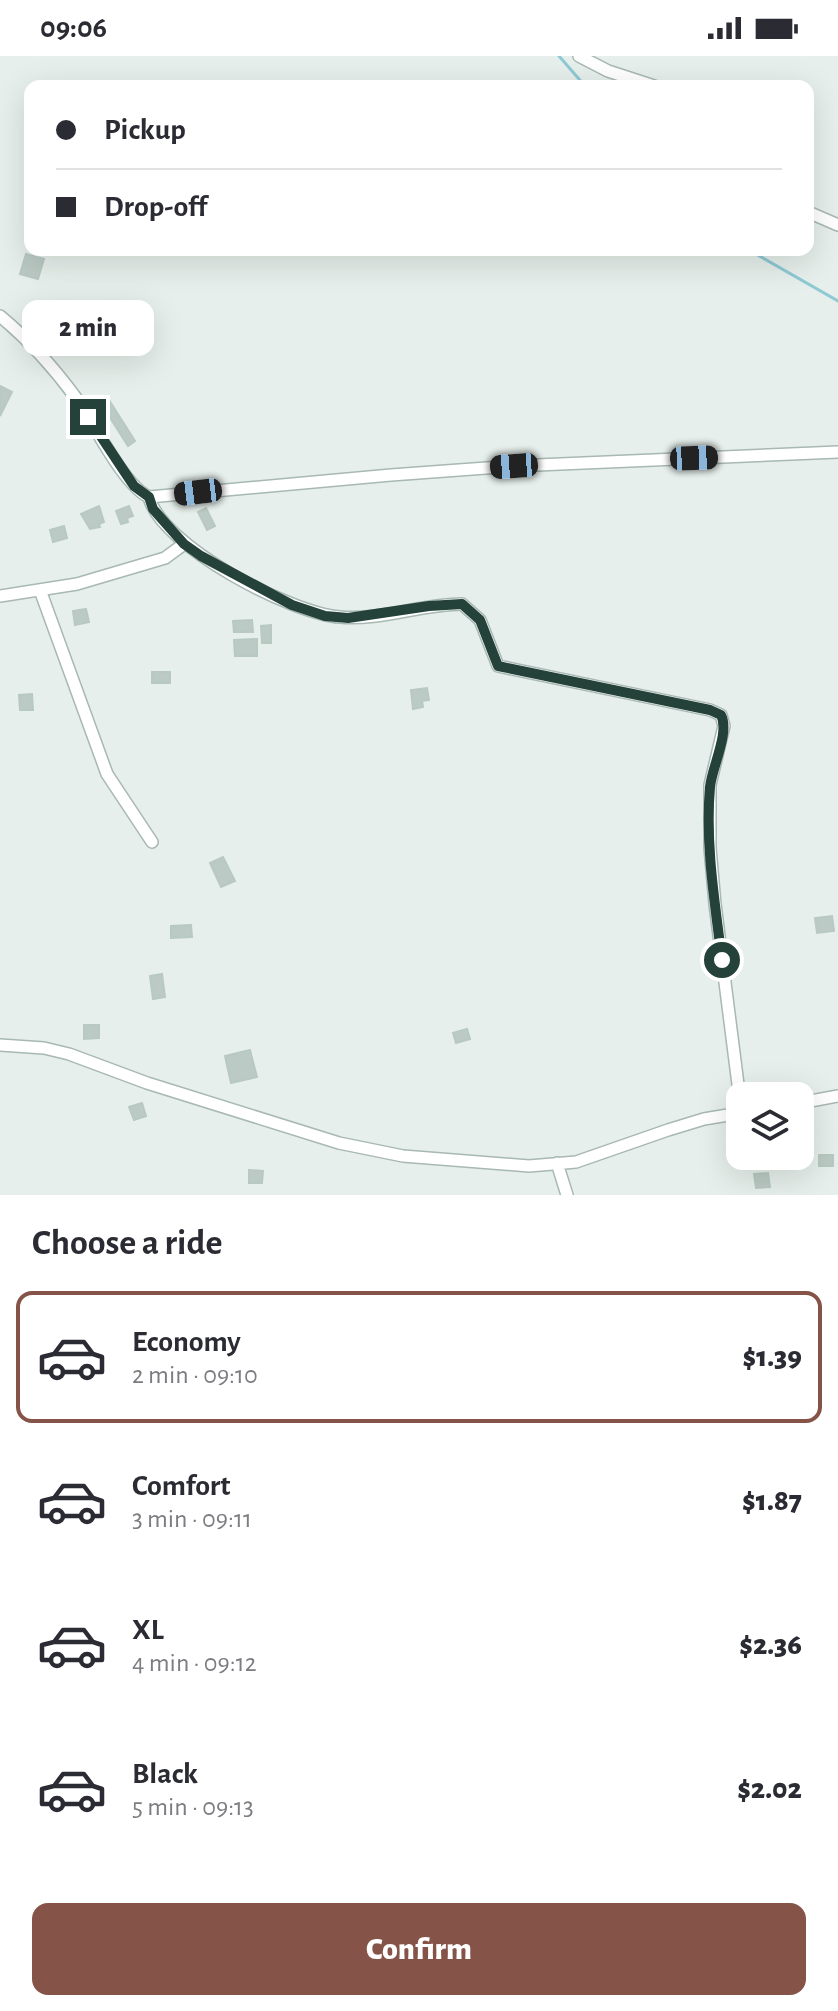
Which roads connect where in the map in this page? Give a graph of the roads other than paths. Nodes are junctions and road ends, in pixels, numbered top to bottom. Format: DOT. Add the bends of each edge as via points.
graph roads {
  1 [pos="579,56"];
  2 [pos="636,80"];
  3 [pos="814,215"];
  4 [pos="838,225"];
  5 [pos="0,316"];
  6 [pos="838,452"];
  7 [pos="149,497"];
  8 [pos="184,544"];
  9 [pos="40,590"];
  10 [pos="0,596"];
  11 [pos="152,842"];
  12 [pos="0,1045"];
  13 [pos="738,1082"];
  14 [pos="838,1096"];
  15 [pos="814,1100"];
  16 [pos="726,1115"];
  17 [pos="557,1163"];
  18 [pos="567,1195"];
  1 -- 2 [label="street"];
  3 -- 4 [label="street"];
  5 -- 7 [label="street" via="41,354 134,486"];
  6 -- 7 [label="street" via="514,466"];
  7 -- 8 [label="street"];
  8 -- 9 [label="street" via="151,563"];
  8 -- 13 [label="street" via="292,605 325,616 462,604 480,620 498,666 721,715 724,726 710,785 710,848"];
  9 -- 10 [label="street"];
  9 -- 11 [label="street" via="107,774"];
  12 -- 17 [label="street" via="69,1054 339,1143 431,1159"];
  14 -- 15 [label="street"];
  16 -- 17 [label="street" via="587,1160"];
  17 -- 18 [label="street"];
}
